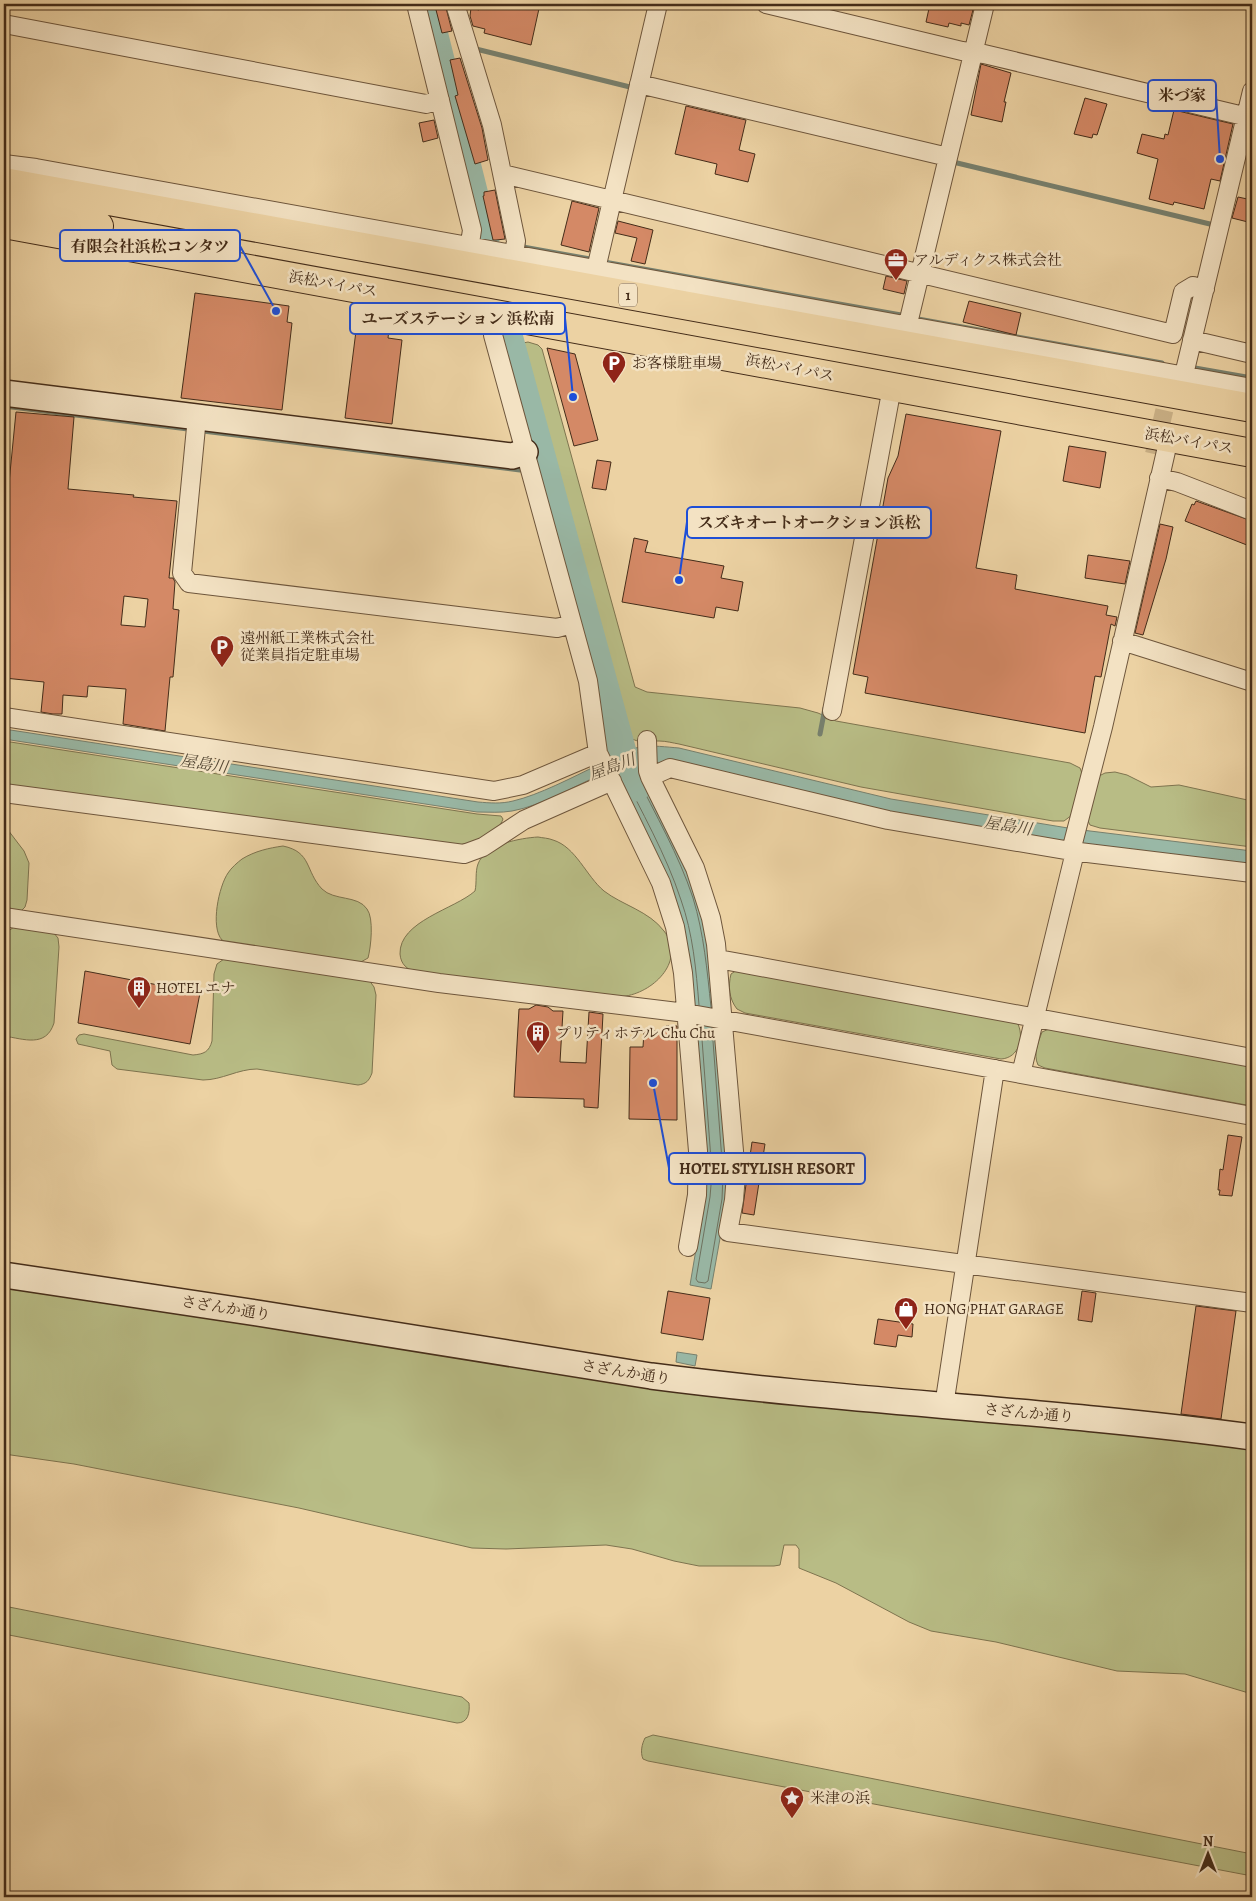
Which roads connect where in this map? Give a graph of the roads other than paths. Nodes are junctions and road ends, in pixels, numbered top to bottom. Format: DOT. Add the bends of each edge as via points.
graph roads {
  1 [pos="416,4"];
  2 [pos="455,4"];
  3 [pos="658,4"];
  4 [pos="766,4"];
  5 [pos="985,4"];
  6 [pos="4,24"];
  7 [pos="973,52"];
  8 [pos="639,84"];
  9 [pos="1252,91"];
  10 [pos="440,100"];
  11 [pos="1249,117"];
  12 [pos="948,158"];
  13 [pos="4,170"];
  14 [pos="503,174"];
  15 [pos="4,199"];
  16 [pos="612,200"];
  17 [pos="4,224"];
  18 [pos="514,254"];
  19 [pos="468,256"];
  20 [pos="191,258"];
  21 [pos="536,268"];
  22 [pos="596,269"];
  23 [pos="920,274"];
  24 [pos="1203,294"];
  25 [pos="497,314"];
  26 [pos="906,335"];
  27 [pos="1192,340"];
  28 [pos="1252,354"];
  29 [pos="1179,378"];
  30 [pos="892,387"];
  31 [pos="4,393"];
  32 [pos="1250,403"];
  33 [pos="197,417"];
  34 [pos="1161,446"];
  35 [pos="525,452"];
  36 [pos="1252,453"];
  37 [pos="1160,478"];
  38 [pos="1252,511"];
  39 [pos="1150,521"];
  40 [pos="572,624"];
  41 [pos="1122,641"];
  42 [pos="1252,682"];
  43 [pos="832,711"];
  44 [pos="4,717"];
  45 [pos="647,741"];
  46 [pos="599,756"];
  47 [pos="649,772"];
  48 [pos="610,779"];
  49 [pos="4,793"];
  50 [pos="1072,851"];
  51 [pos="1252,873"];
  52 [pos="4,917"];
  53 [pos="718,959"];
  54 [pos="690,1013"];
  55 [pos="1034,1018"];
  56 [pos="721,1019"];
  57 [pos="1252,1058"];
  58 [pos="995,1069"];
  59 [pos="1021,1074"];
  60 [pos="1252,1116"];
  61 [pos="688,1247"];
  62 [pos="965,1264"];
  63 [pos="4,1275"];
  64 [pos="1252,1303"];
  65 [pos="944,1406"];
  66 [pos="1252,1437"];
  1 -- 10 [label="street"];
  2 -- 14 [label="street" via="488,108"];
  3 -- 8 [label="street"];
  4 -- 7 [label="street"];
  5 -- 7 [label="street"];
  6 -- 10 [label="street" via="426,104"];
  7 -- 11 [label="street"];
  7 -- 12 [label="street"];
  8 -- 12 [label="street"];
  8 -- 16 [label="street"];
  9 -- 11 [label="street"];
  10 -- 19 [label="street" via="472,230"];
  11 -- 24 [label="street"];
  12 -- 23 [label="street"];
  13 -- 19 [label="highway, 1"];
  14 -- 16 [label="street"];
  14 -- 18 [label="street" via="516,241"];
  15 -- 20 [label="highway" via="124,233"];
  16 -- 22 [label="street"];
  16 -- 23 [label="street"];
  17 -- 20 [label="highway, 浜松バイパス"];
  18 -- 19 [label="street"];
  18 -- 21 [label="street"];
  19 -- 21 [label="highway, 1"];
  20 -- 25 [label="highway, 浜松バイパス"];
  21 -- 22 [label="street"];
  21 -- 26 [label="highway, 1"];
  22 -- 26 [label="street"];
  23 -- 24 [label="street" via="1173,334 1183,292 1193,286"];
  23 -- 26 [label="street"];
  24 -- 27 [label="street"];
  24 -- 29 [label="street" via="1191,297"];
  25 -- 30 [label="highway, 浜松バイパス"];
  25 -- 35 [label="street" via="493,335"];
  26 -- 29 [label="highway, 1"];
  27 -- 28 [label="street"];
  27 -- 29 [label="street"];
  29 -- 32 [label="highway, 1"];
  30 -- 34 [label="highway, 浜松バイパス"];
  30 -- 43 [label="street" via="843,688"];
  31 -- 33 [label="street"];
  33 -- 35 [label="street" via="512,456"];
  33 -- 40 [label="street" via="182,573 189,583 557,628"];
  34 -- 36 [label="highway, 浜松バイパス"];
  34 -- 37 [label="street"];
  34 -- 39 [label="street" via="1139,519"];
  35 -- 40 [label="street"];
  37 -- 38 [label="street"];
  37 -- 39 [label="street"];
  39 -- 41 [label="street"];
  40 -- 46 [label="street" via="588,680"];
  41 -- 42 [label="street"];
  41 -- 50 [label="street"];
  44 -- 46 [label="street" via="494,791 523,785"];
  45 -- 47 [label="street"];
  46 -- 48 [label="street"];
  47 -- 50 [label="street" via="670,768 888,820"];
  47 -- 53 [label="street" via="698,877 711,918"];
  48 -- 49 [label="street" via="524,820 483,847 464,854"];
  48 -- 54 [label="street" via="669,905"];
  50 -- 51 [label="street"];
  50 -- 55 [label="street"];
  52 -- 54 [label="street" via="439,983"];
  53 -- 55 [label="street"];
  53 -- 56 [label="street"];
  54 -- 56 [label="street"];
  54 -- 61 [label="street" via="698,1174"];
  55 -- 57 [label="street"];
  55 -- 59 [label="street"];
  56 -- 58 [label="street"];
  56 -- 62 [label="street" via="736,1174 728,1232"];
  58 -- 59 [label="street"];
  58 -- 62 [label="street"];
  59 -- 60 [label="street"];
  62 -- 64 [label="street"];
  62 -- 65 [label="street"];
  63 -- 65 [label="street, さざんか通り" via="651,1376 812,1395"];
  65 -- 66 [label="street, さざんか通り"];
}
